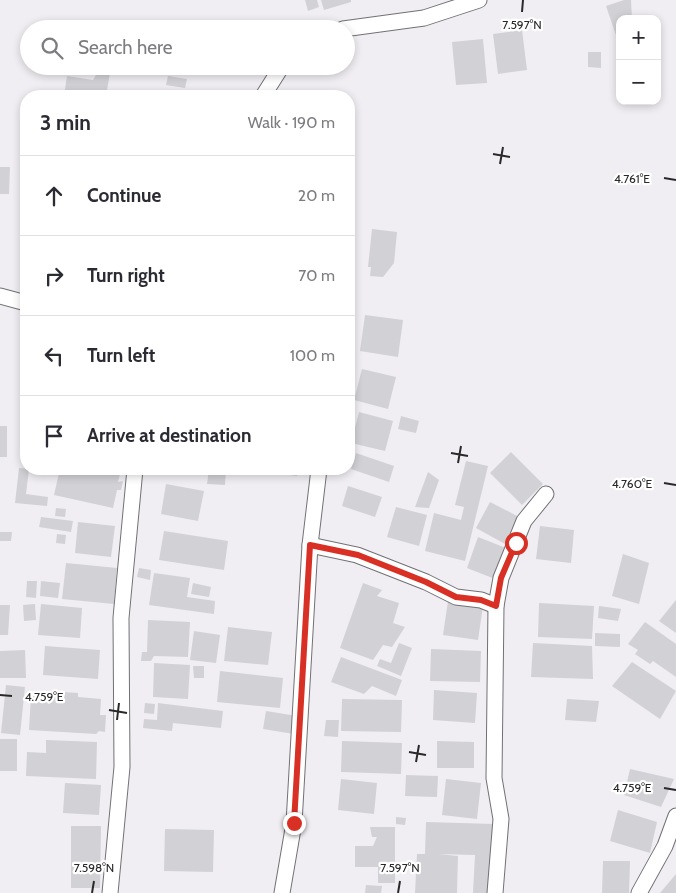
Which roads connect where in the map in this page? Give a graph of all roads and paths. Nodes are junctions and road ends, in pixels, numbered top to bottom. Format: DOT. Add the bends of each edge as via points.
graph roads {
  1 [pos="479,0"];
  2 [pos="355,27"];
  3 [pos="276,75"];
  4 [pos="267,90"];
  5 [pos="0,296"];
  6 [pos="20,301"];
  7 [pos="134,475"];
  8 [pos="319,475"];
  9 [pos="546,494"];
  10 [pos="310,545"];
  11 [pos="496,606"];
  12 [pos="676,816"];
  13 [pos="110,893"];
  14 [pos="282,893"];
  15 [pos="495,893"];
  16 [pos="638,893"];
  1 -- 2 [label="street" via="424,18"];
  3 -- 4 [label="street"];
  5 -- 6 [label="street"];
  7 -- 13 [label="street" via="121,618 122,767"];
  8 -- 10 [label="street"];
  9 -- 11 [label="street" via="524,522 501,578"];
  10 -- 11 [label="street" via="358,555 456,597 481,600"];
  10 -- 14 [label="street" via="294,823"];
  11 -- 15 [label="street" via="494,778 501,819"];
  12 -- 16 [label="street" via="665,846"];
}
